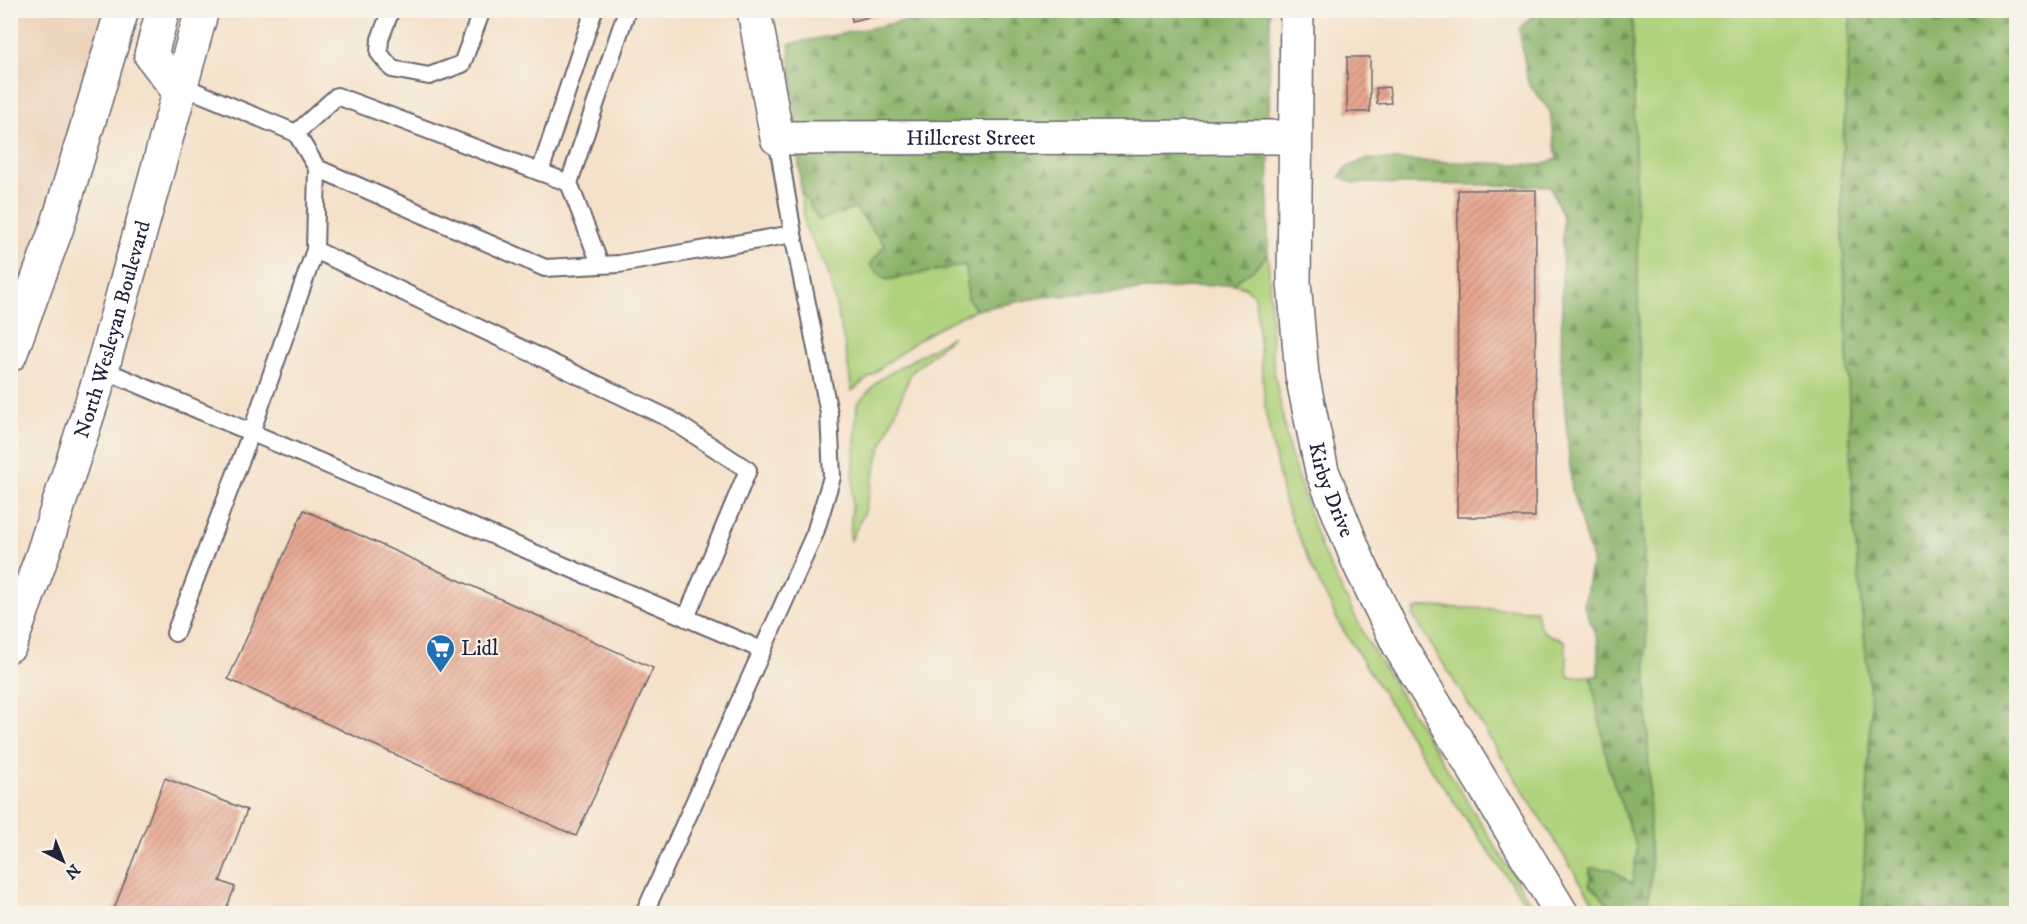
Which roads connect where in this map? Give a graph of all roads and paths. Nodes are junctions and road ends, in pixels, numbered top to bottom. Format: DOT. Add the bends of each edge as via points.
graph roads {
  1 [pos="122,10"];
  2 [pos="163,10"];
  3 [pos="202,10"];
  4 [pos="391,10"];
  5 [pos="482,10"];
  6 [pos="594,10"];
  7 [pos="627,10"];
  8 [pos="754,10"];
  9 [pos="1297,10"];
  10 [pos="175,87"];
  11 [pos="296,133"];
  12 [pos="1295,137"];
  13 [pos="777,138"];
  14 [pos="317,168"];
  15 [pos="540,172"];
  16 [pos="569,183"];
  17 [pos="793,234"];
  18 [pos="315,250"];
  19 [pos="600,264"];
  20 [pos="10,355"];
  21 [pos="102,369"];
  22 [pos="251,433"];
  23 [pos="686,618"];
  24 [pos="175,633"];
  25 [pos="10,645"];
  26 [pos="762,650"];
  27 [pos="644,914"];
  28 [pos="1562,914"];
  1 -- 20 [label="main road" via="57,227"];
  2 -- 10 [label="main road" via="151,55"];
  3 -- 10 [label="main road, North Wesleyan Boulevard"];
  4 -- 5 [label="lane" via="379,53 392,69 429,76 462,64"];
  6 -- 15 [label="lane"];
  7 -- 16 [label="lane"];
  8 -- 13 [label="main road"];
  9 -- 12 [label="main road, Kirby Drive"];
  10 -- 11 [label="lane"];
  10 -- 21 [label="main road, North Wesleyan Boulevard"];
  11 -- 14 [label="lane"];
  11 -- 15 [label="lane" via="337,96"];
  12 -- 13 [label="main road, Hillcrest Street"];
  12 -- 28 [label="main road, Kirby Drive" via="1294,282 1302,375 1322,471 1359,563 1400,647"];
  13 -- 17 [label="lane"];
  14 -- 18 [label="lane"];
  14 -- 19 [label="lane" via="545,268"];
  15 -- 16 [label="lane"];
  16 -- 19 [label="lane"];
  17 -- 19 [label="lane"];
  17 -- 26 [label="lane" via="829,413 832,477 815,532"];
  18 -- 22 [label="lane"];
  18 -- 23 [label="lane" via="670,419 748,470"];
  21 -- 22 [label="lane"];
  21 -- 25 [label="main road, North Wesleyan Boulevard"];
  22 -- 23 [label="lane"];
  22 -- 24 [label="lane"];
  23 -- 26 [label="lane"];
  26 -- 27 [label="lane"];
}
